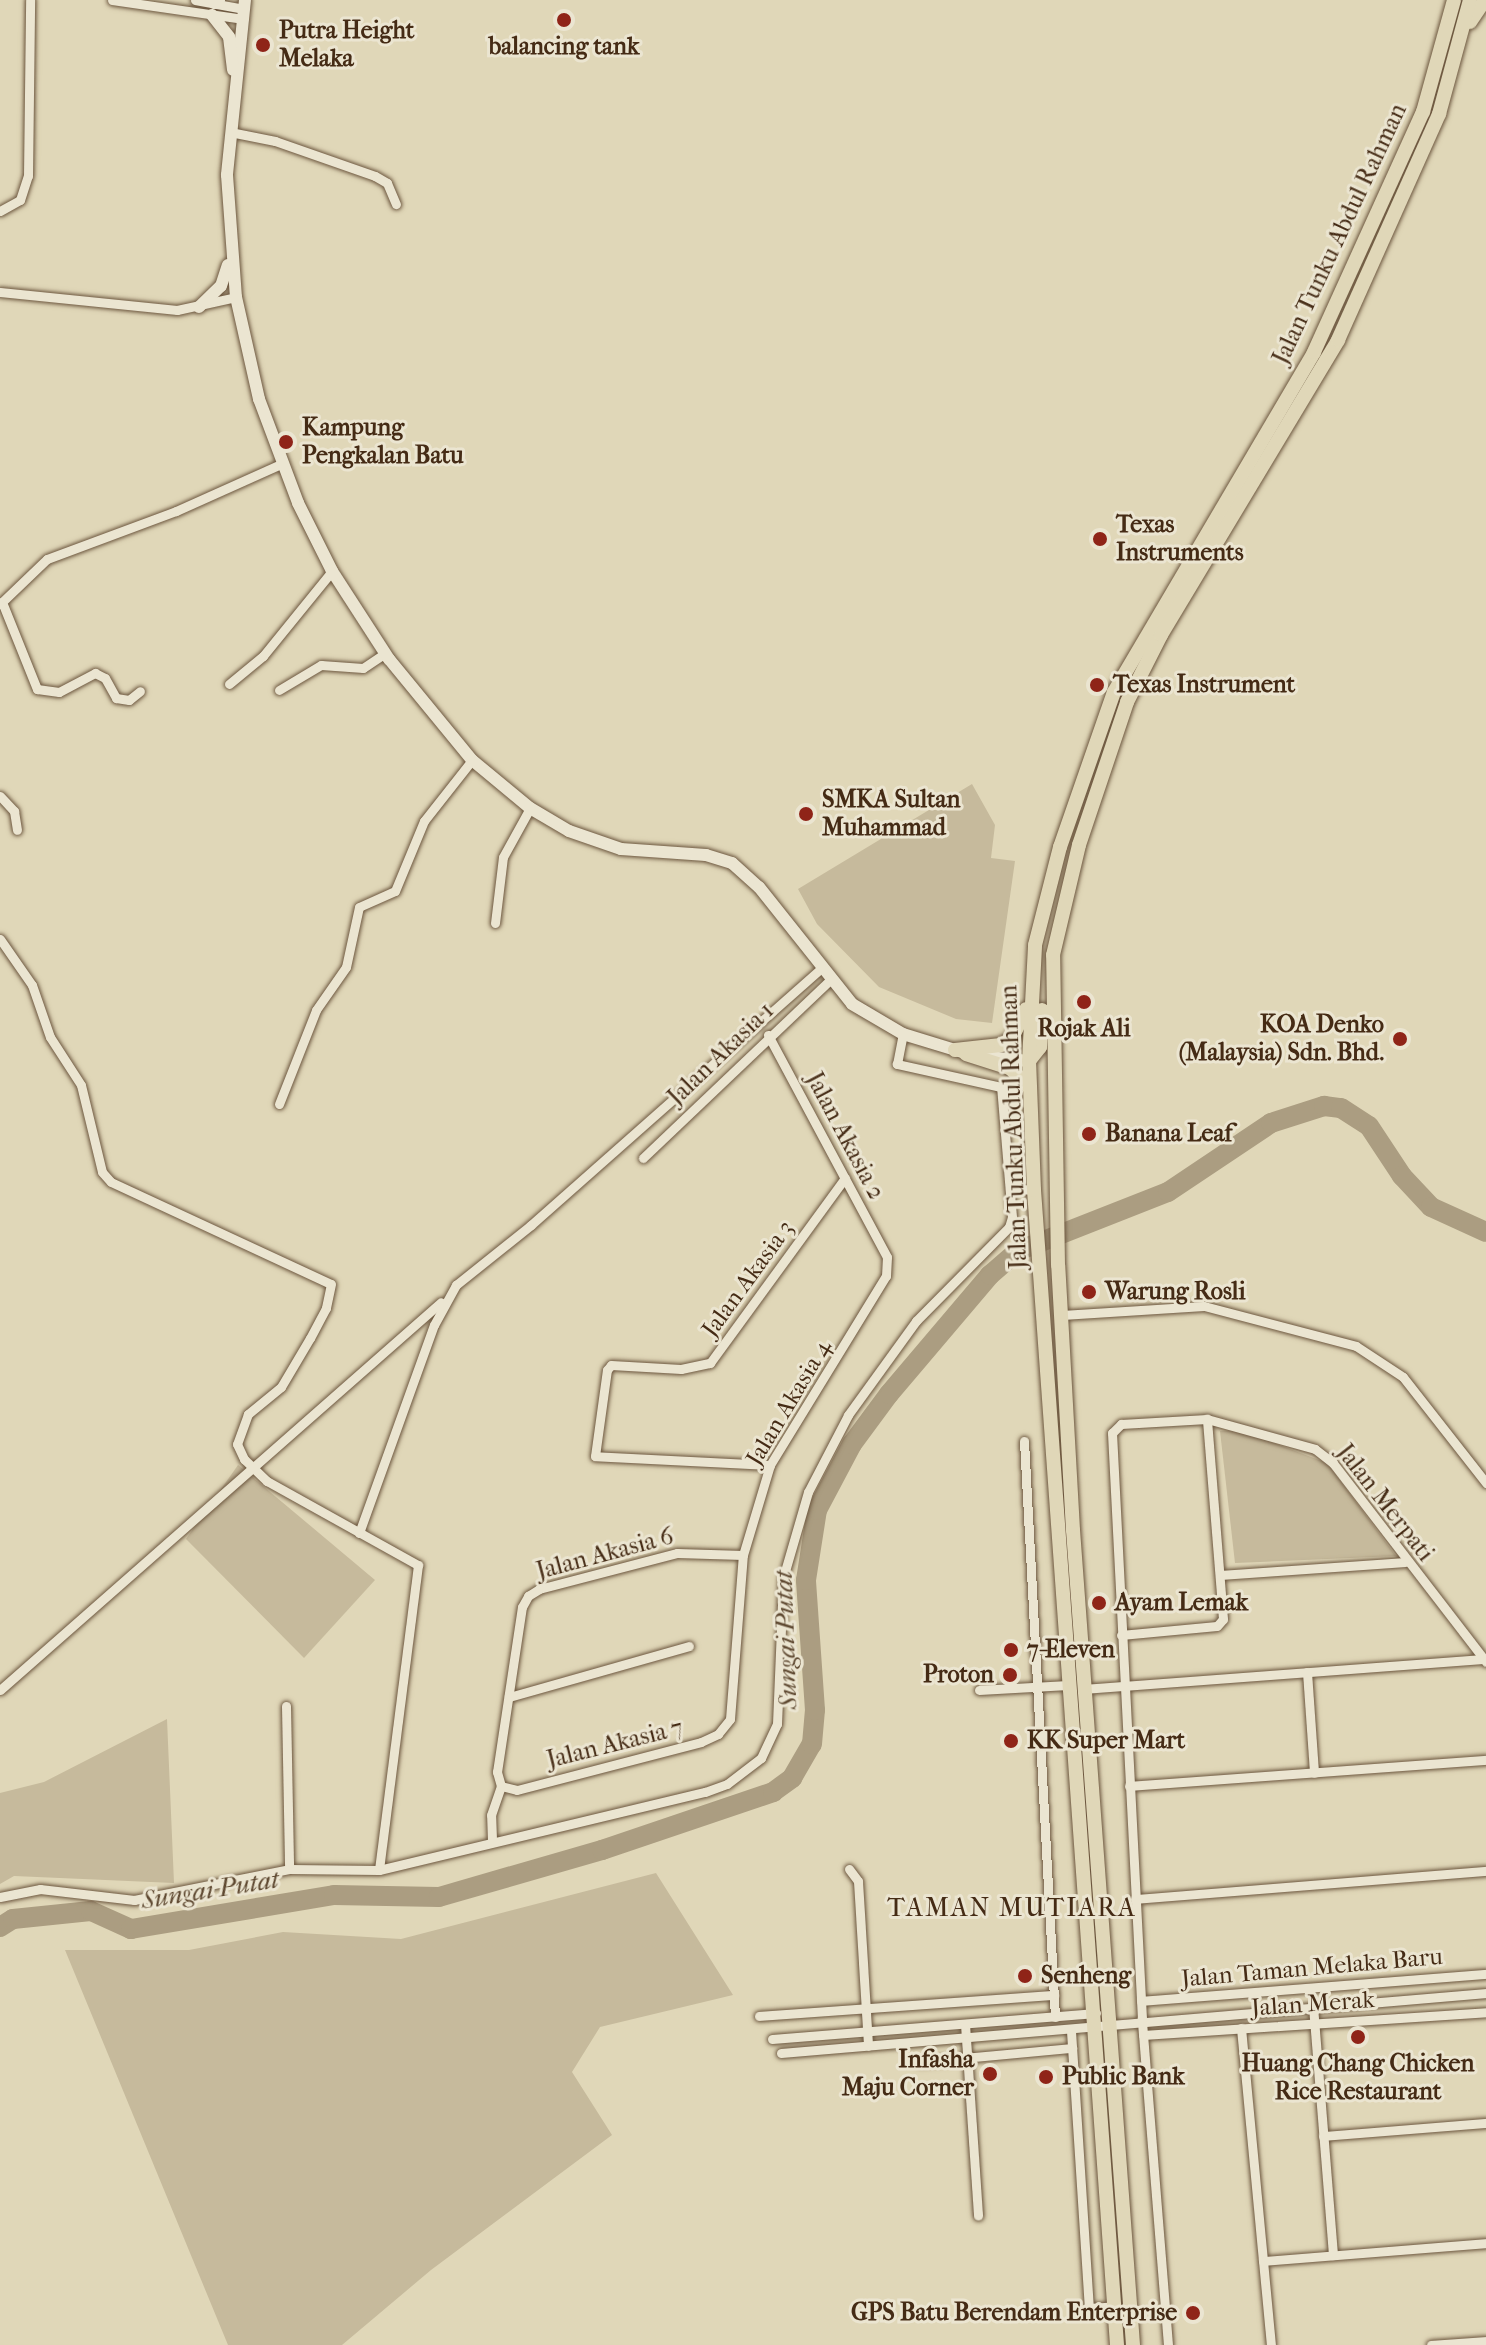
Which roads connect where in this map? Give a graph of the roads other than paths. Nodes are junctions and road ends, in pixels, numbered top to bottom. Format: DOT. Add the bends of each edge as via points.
graph roads {
  1 [pos="30,0"];
  2 [pos="112,0"];
  3 [pos="188,0"];
  4 [pos="195,0"];
  5 [pos="1470,0"];
  6 [pos="1485,0"];
  7 [pos="1453,1"];
  8 [pos="155,3"];
  9 [pos="215,6"];
  10 [pos="244,9"];
  11 [pos="187,11"];
  12 [pos="1457,54"];
  13 [pos="235,93"];
  14 [pos="230,132"];
  15 [pos="396,204"];
  16 [pos="0,211"];
  17 [pos="230,248"];
  18 [pos="0,292"];
  19 [pos="236,297"];
  20 [pos="199,307"];
  21 [pos="281,464"];
  22 [pos="332,571"];
  23 [pos="1,603"];
  24 [pos="385,653"];
  25 [pos="229,684"];
  26 [pos="279,690"];
  27 [pos="140,691"];
  28 [pos="472,760"];
  29 [pos="0,796"];
  30 [pos="530,808"];
  31 [pos="17,830"];
  32 [pos="495,923"];
  33 [pos="0,939"];
  34 [pos="1055,944"];
  35 [pos="820,969"];
  36 [pos="1031,974"];
  37 [pos="829,981"];
  38 [pos="903,1034"];
  39 [pos="768,1035"];
  40 [pos="955,1050"];
  41 [pos="1029,1061"];
  42 [pos="1030,1088"];
  43 [pos="279,1104"];
  44 [pos="643,1158"];
  45 [pos="845,1178"];
  46 [pos="1010,1188"];
  47 [pos="1055,1188"];
  48 [pos="1034,1190"];
  49 [pos="887,1257"];
  50 [pos="447,1297"];
  51 [pos="1062,1315"];
  52 [pos="1207,1419"];
  53 [pos="1024,1441"];
  54 [pos="1486,1464"];
  55 [pos="770,1465"];
  56 [pos="252,1468"];
  57 [pos="1477,1471"];
  58 [pos="1486,1483"];
  59 [pos="359,1533"];
  60 [pos="743,1555"];
  61 [pos="1405,1562"];
  62 [pos="1221,1575"];
  63 [pos="1121,1635"];
  64 [pos="1486,1641"];
  65 [pos="689,1646"];
  66 [pos="1476,1648"];
  67 [pos="1485,1661"];
  68 [pos="1307,1672"];
  69 [pos="1068,1685"];
  70 [pos="1035,1687"];
  71 [pos="1123,1687"];
  72 [pos="1083,1689"];
  73 [pos="0,1690"];
  74 [pos="979,1690"];
  75 [pos="509,1697"];
  76 [pos="286,1706"];
  77 [pos="730,1719"];
  78 [pos="1486,1760"];
  79 [pos="1314,1773"];
  80 [pos="501,1786"];
  81 [pos="1129,1786"];
  82 [pos="492,1840"];
  83 [pos="289,1869"];
  84 [pos="849,1869"];
  85 [pos="379,1870"];
  86 [pos="1486,1871"];
  87 [pos="0,1897"];
  88 [pos="1135,1899"];
  89 [pos="1486,1975"];
  90 [pos="1388,1982"];
  91 [pos="1486,1993"];
  92 [pos="1054,1995"];
  93 [pos="1141,2001"];
  94 [pos="1389,2001"];
  95 [pos="1313,2006"];
  96 [pos="865,2009"];
  97 [pos="1486,2012"];
  98 [pos="1107,2013"];
  99 [pos="1090,2014"];
  100 [pos="759,2016"];
  101 [pos="1055,2017"];
  102 [pos="1142,2019"];
  103 [pos="1124,2021"];
  104 [pos="965,2024"];
  105 [pos="1314,2024"];
  106 [pos="1108,2028"];
  107 [pos="1241,2028"];
  108 [pos="1092,2029"];
  109 [pos="867,2031"];
  110 [pos="1071,2031"];
  111 [pos="1143,2035"];
  112 [pos="772,2039"];
  113 [pos="966,2039"];
  114 [pos="868,2046"];
  115 [pos="1072,2048"];
  116 [pos="781,2053"];
  117 [pos="968,2058"];
  118 [pos="920,2062"];
  119 [pos="1486,2123"];
  120 [pos="1323,2136"];
  121 [pos="978,2216"];
  122 [pos="1486,2243"];
  123 [pos="1333,2255"];
  124 [pos="1263,2261"];
  125 [pos="1116,2306"];
  126 [pos="1486,2341"];
  127 [pos="1117,2345"];
  128 [pos="1133,2345"];
  129 [pos="1168,2345"];
  130 [pos="1271,2345"];
  131 [pos="1431,2345"];
  1 -- 16 [label="street" via="28,176 20,200"];
  2 -- 8 [label="street"];
  3 -- 11 [label="street"];
  4 -- 9 [label="street"];
  5 -- 12 [label="main road, Jalan Tunku Abdul Rahman"];
  6 -- 12 [label="main road" via="1473,14"];
  7 -- 36 [label="main road, Jalan Tunku Abdul Rahman" via="1423,112 1314,352 1114,692 1060,847"];
  8 -- 11 [label="street"];
  9 -- 10 [label="street"];
  9 -- 11 [label="street"];
  9 -- 13 [label="main road" via="229,37"];
  10 -- 13 [label="main road"];
  12 -- 34 [label="main road, Jalan Tunku Abdul Rahman" via="1429,139 1338,340 1139,674 1084,830"];
  13 -- 14 [label="main road"];
  14 -- 15 [label="street" via="275,141 375,176 387,183"];
  14 -- 17 [label="main road"];
  17 -- 19 [label="main road"];
  17 -- 20 [label="main road" via="221,286"];
  18 -- 20 [label="street" via="83,304"];
  19 -- 20 [label="street"];
  19 -- 21 [label="main road" via="259,399"];
  21 -- 22 [label="main road"];
  21 -- 23 [label="street" via="189,506 47,559"];
  22 -- 24 [label="main road"];
  22 -- 25 [label="street" via="263,656"];
  23 -- 27 [label="street" via="37,689 59,692 95,673 105,678 116,698 129,700"];
  24 -- 26 [label="street" via="363,668 321,665"];
  24 -- 28 [label="main road"];
  28 -- 30 [label="main road"];
  28 -- 43 [label="street" via="424,821 395,891 359,907 346,967 316,1010"];
  29 -- 31 [label="street" via="14,811"];
  30 -- 32 [label="street" via="503,857"];
  30 -- 35 [label="main road" via="569,831 621,849 706,855 732,863 759,887"];
  33 -- 56 [label="street" via="32,985 50,1037 81,1085 102,1172 111,1182 331,1284 326,1308 281,1387 243,1423 237,1444"];
  34 -- 41 [label="main road" via="1044,986 1042,1041"];
  34 -- 47 [label="main road, Jalan Tunku Abdul Rahman"];
  35 -- 37 [label="main road"];
  35 -- 50 [label="street"];
  36 -- 40 [label="main road" via="1026,1010 1012,1038 989,1048"];
  36 -- 41 [label="main road, Jalan Tunku Abdul Rahman"];
  37 -- 38 [label="main road" via="863,1013"];
  37 -- 39 [label="street, Jalan Akasia 1"];
  38 -- 40 [label="main road"];
  38 -- 46 [label="street" via="897,1064 1001,1087"];
  39 -- 44 [label="street, Jalan Akasia 1"];
  39 -- 45 [label="street, Jalan Akasia 2"];
  40 -- 41 [label="main road"];
  40 -- 42 [label="main road" via="1010,1068"];
  41 -- 42 [label="main road, Jalan Tunku Abdul Rahman"];
  41 -- 47 [label="main road" via="1044,1085"];
  42 -- 48 [label="main road, Jalan Tunku Abdul Rahman"];
  45 -- 49 [label="street, Jalan Akasia 2"];
  45 -- 55 [label="street, Jalan Akasia 3" via="710,1363 681,1369 607,1370 595,1456"];
  46 -- 48 [label="street"];
  46 -- 82 [label="street" via="1009,1227 916,1321 848,1415 808,1492 783,1578 777,1724 761,1758 737,1778 705,1792"];
  47 -- 51 [label="main road, Jalan Tunku Abdul Rahman"];
  48 -- 69 [label="main road, Jalan Tunku Abdul Rahman"];
  49 -- 55 [label="street, Jalan Akasia 4" via="879,1294"];
  50 -- 56 [label="street"];
  50 -- 59 [label="street"];
  51 -- 57 [label="street" via="1204,1306 1347,1343 1395,1370"];
  51 -- 72 [label="main road, Jalan Tunku Abdul Rahman"];
  52 -- 61 [label="street, Jalan Merpati" via="1299,1443 1325,1456"];
  52 -- 62 [label="street"];
  52 -- 63 [label="street, Jalan Merpati" via="1121,1424 1110,1440"];
  53 -- 70 [label="street"];
  54 -- 57 [label="street"];
  55 -- 60 [label="street, Jalan Akasia 4"];
  56 -- 59 [label="street"];
  56 -- 73 [label="street"];
  57 -- 58 [label="street"];
  59 -- 85 [label="street" via="413,1560 419,1574"];
  60 -- 75 [label="street, Jalan Akasia 6" via="677,1553 539,1589 522,1607"];
  60 -- 77 [label="street, Jalan Akasia 4"];
  61 -- 62 [label="street"];
  61 -- 66 [label="street, Jalan Merpati"];
  62 -- 63 [label="street" via="1223,1619 1217,1626"];
  63 -- 71 [label="street"];
  64 -- 66 [label="street"];
  65 -- 75 [label="street"];
  66 -- 67 [label="street, Jalan Merpati"];
  67 -- 68 [label="street"];
  68 -- 71 [label="street"];
  68 -- 79 [label="street"];
  69 -- 70 [label="street"];
  69 -- 99 [label="main road, Jalan Tunku Abdul Rahman"];
  70 -- 74 [label="street"];
  70 -- 92 [label="street"];
  71 -- 72 [label="street"];
  71 -- 81 [label="street"];
  72 -- 98 [label="main road, Jalan Tunku Abdul Rahman"];
  75 -- 80 [label="street, Jalan Akasia 6" via="497,1772"];
  76 -- 83 [label="street"];
  77 -- 80 [label="street, Jalan Akasia 7" via="718,1734 701,1742 517,1790"];
  78 -- 79 [label="street"];
  79 -- 81 [label="street"];
  80 -- 82 [label="street, Jalan Akasia 6" via="491,1815"];
  81 -- 88 [label="street"];
  82 -- 85 [label="street"];
  83 -- 85 [label="street"];
  83 -- 87 [label="street" via="134,1900 40,1889"];
  84 -- 96 [label="street" via="858,1881"];
  86 -- 88 [label="street"];
  88 -- 93 [label="street"];
  89 -- 90 [label="street, Jalan Taman Melaka Baru"];
  90 -- 93 [label="street, Jalan Taman Melaka Baru"];
  90 -- 94 [label="street"];
  91 -- 94 [label="street, Jalan Merak"];
  92 -- 96 [label="street"];
  92 -- 101 [label="street"];
  93 -- 102 [label="street"];
  94 -- 95 [label="street, Jalan Merak"];
  95 -- 102 [label="street, Jalan Merak"];
  95 -- 105 [label="street"];
  96 -- 100 [label="street"];
  96 -- 109 [label="street"];
  97 -- 105 [label="street, Jalan Merak"];
  98 -- 99 [label="street"];
  98 -- 103 [label="street"];
  98 -- 106 [label="main road, Jalan Tunku Abdul Rahman"];
  99 -- 101 [label="street"];
  99 -- 108 [label="main road, Jalan Tunku Abdul Rahman"];
  101 -- 104 [label="street"];
  102 -- 103 [label="street, Jalan Merak"];
  102 -- 111 [label="street"];
  103 -- 106 [label="street"];
  104 -- 109 [label="street"];
  104 -- 113 [label="street"];
  105 -- 107 [label="street, Jalan Merak"];
  105 -- 120 [label="street"];
  106 -- 108 [label="street"];
  106 -- 128 [label="main road, Jalan Tunku Abdul Rahman"];
  107 -- 111 [label="street, Jalan Merak"];
  107 -- 124 [label="street"];
  108 -- 110 [label="street"];
  108 -- 125 [label="main road, Jalan Tunku Abdul Rahman"];
  109 -- 112 [label="street"];
  109 -- 114 [label="street"];
  110 -- 113 [label="street"];
  110 -- 115 [label="street"];
  111 -- 129 [label="street"];
  113 -- 114 [label="street"];
  113 -- 117 [label="street"];
  114 -- 116 [label="street"];
  115 -- 117 [label="street"];
  115 -- 125 [label="street" via="1089,2308"];
  117 -- 118 [label="street"];
  117 -- 121 [label="street"];
  119 -- 120 [label="street"];
  120 -- 123 [label="street"];
  122 -- 123 [label="street"];
  123 -- 124 [label="street"];
  124 -- 130 [label="street"];
  125 -- 127 [label="main road, Jalan Tunku Abdul Rahman"];
  126 -- 131 [label="street"];
}
